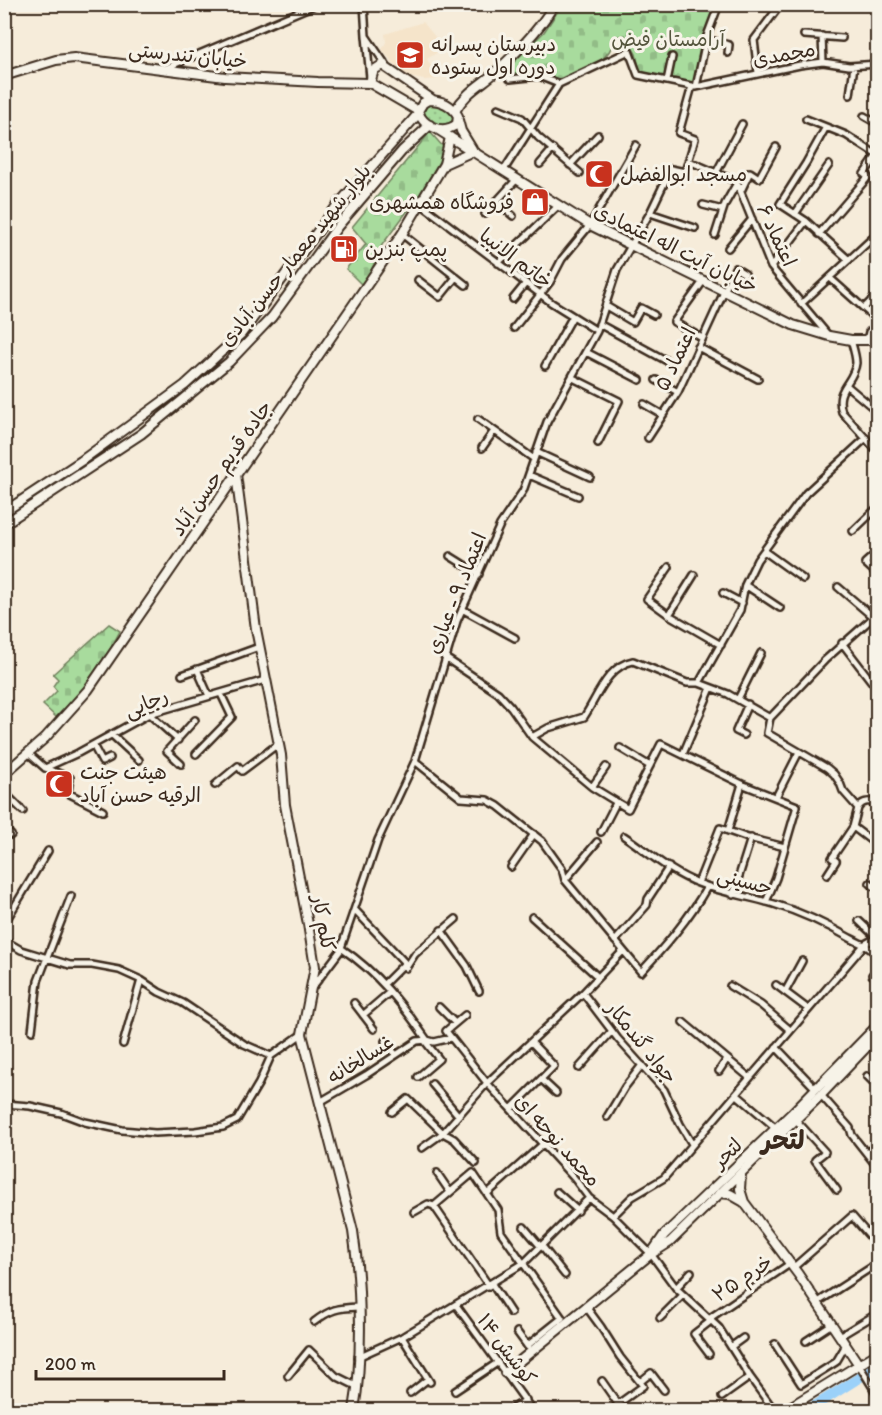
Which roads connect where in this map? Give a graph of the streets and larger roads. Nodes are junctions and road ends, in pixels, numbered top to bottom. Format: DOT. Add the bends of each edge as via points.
graph roads {
  1 [pos="317,4"];
  2 [pos="364,4"];
  3 [pos="554,4"];
  4 [pos="719,4"];
  5 [pos="781,4"];
  6 [pos="804,35"];
  7 [pos="366,36"];
  8 [pos="822,36"];
  9 [pos="706,39"];
  10 [pos="842,39"];
  11 [pos="728,53"];
  12 [pos="672,57"];
  13 [pos="823,62"];
  14 [pos="878,64"];
  15 [pos="854,66"];
  16 [pos="387,67"];
  17 [pos="162,70"];
  18 [pos="758,73"];
  19 [pos="504,74"];
  20 [pos="4,76"];
  21 [pos="667,81"];
  22 [pos="370,83"];
  23 [pos="559,84"];
  24 [pos="694,87"];
  25 [pos="850,95"];
  26 [pos="433,100"];
  27 [pos="498,108"];
  28 [pos="455,111"];
  29 [pos="418,112"];
  30 [pos="864,116"];
  31 [pos="807,119"];
  32 [pos="458,120"];
  33 [pos="742,124"];
  34 [pos="878,124"];
  35 [pos="433,127"];
  36 [pos="826,127"];
  37 [pos="531,129"];
  38 [pos="598,135"];
  39 [pos="450,137"];
  40 [pos="636,145"];
  41 [pos="776,147"];
  42 [pos="553,149"];
  43 [pos="473,151"];
  44 [pos="877,155"];
  45 [pos="689,161"];
  46 [pos="444,164"];
  47 [pos="540,164"];
  48 [pos="570,165"];
  49 [pos="829,165"];
  50 [pos="504,170"];
  51 [pos="580,173"];
  52 [pos="716,173"];
  53 [pos="517,179"];
  54 [pos="736,183"];
  55 [pos="741,191"];
  56 [pos="496,201"];
  57 [pos="421,204"];
  58 [pos="703,205"];
  59 [pos="558,206"];
  60 [pos="723,210"];
  61 [pos="650,213"];
  62 [pos="484,214"];
  63 [pos="795,214"];
  64 [pos="513,216"];
  65 [pos="752,219"];
  66 [pos="806,221"];
  67 [pos="590,225"];
  68 [pos="695,228"];
  69 [pos="878,233"];
  70 [pos="402,234"];
  71 [pos="819,234"];
  72 [pos="715,236"];
  73 [pos="632,244"];
  74 [pos="728,248"];
  75 [pos="849,260"];
  76 [pos="498,263"];
  77 [pos="771,267"];
  78 [pos="745,274"];
  79 [pos="456,277"];
  80 [pos="830,278"];
  81 [pos="418,280"];
  82 [pos="704,280"];
  83 [pos="526,284"];
  84 [pos="466,285"];
  85 [pos="725,291"];
  86 [pos="540,294"];
  87 [pos="878,294"];
  88 [pos="513,299"];
  89 [pos="801,304"];
  90 [pos="606,306"];
  91 [pos="864,308"];
  92 [pos="654,315"];
  93 [pos="573,316"];
  94 [pos="878,322"];
  95 [pos="514,328"];
  96 [pos="598,328"];
  97 [pos="830,336"];
  98 [pos="702,339"];
  99 [pos="878,339"];
  100 [pos="851,340"];
  101 [pos="867,340"];
  102 [pos="698,347"];
  103 [pos="586,352"];
  104 [pos="667,361"];
  105 [pos="545,366"];
  106 [pos="573,378"];
  107 [pos="758,379"];
  108 [pos="640,380"];
  109 [pos="656,380"];
  110 [pos="846,385"];
  111 [pos="678,392"];
  112 [pos="644,405"];
  113 [pos="878,412"];
  114 [pos="663,415"];
  115 [pos="478,419"];
  116 [pos="494,431"];
  117 [pos="648,438"];
  118 [pos="866,438"];
  119 [pos="598,443"];
  120 [pos="482,448"];
  121 [pos="536,452"];
  122 [pos="878,452"];
  123 [pos="534,459"];
  124 [pos="236,474"];
  125 [pos="529,475"];
  126 [pos="590,477"];
  127 [pos="578,496"];
  128 [pos="878,507"];
  129 [pos="4,512"];
  130 [pos="4,524"];
  131 [pos="853,531"];
  132 [pos="764,551"];
  133 [pos="875,554"];
  134 [pos="450,556"];
  135 [pos="669,567"];
  136 [pos="479,574"];
  137 [pos="694,575"];
  138 [pos="878,575"];
  139 [pos="803,579"];
  140 [pos="745,585"];
  141 [pos="838,586"];
  142 [pos="723,593"];
  143 [pos="742,603"];
  144 [pos="780,608"];
  145 [pos="462,609"];
  146 [pos="669,615"];
  147 [pos="875,615"];
  148 [pos="515,638"];
  149 [pos="842,643"];
  150 [pos="721,645"];
  151 [pos="259,647"];
  152 [pos="761,653"];
  153 [pos="444,657"];
  154 [pos="197,669"];
  155 [pos="182,675"];
  156 [pos="265,680"];
  157 [pos="699,683"];
  158 [pos="711,688"];
  159 [pos="878,690"];
  160 [pos="221,694"];
  161 [pos="209,696"];
  162 [pos="738,699"];
  163 [pos="748,704"];
  164 [pos="149,714"];
  165 [pos="770,718"];
  166 [pos="195,720"];
  167 [pos="112,735"];
  168 [pos="744,735"];
  169 [pos="532,737"];
  170 [pos="178,740"];
  171 [pos="278,744"];
  172 [pos="93,745"];
  173 [pos="620,748"];
  174 [pos="799,752"];
  175 [pos="28,753"];
  176 [pos="196,754"];
  177 [pos="683,754"];
  178 [pos="110,758"];
  179 [pos="139,760"];
  180 [pos="415,761"];
  181 [pos="181,764"];
  182 [pos="650,766"];
  183 [pos="606,767"];
  184 [pos="45,768"];
  185 [pos="4,774"];
  186 [pos="742,784"];
  187 [pos="215,785"];
  188 [pos="592,787"];
  189 [pos="4,792"];
  190 [pos="776,797"];
  191 [pos="616,803"];
  192 [pos="878,804"];
  193 [pos="858,807"];
  194 [pos="23,811"];
  195 [pos="103,811"];
  196 [pos="853,827"];
  197 [pos="4,829"];
  198 [pos="728,831"];
  199 [pos="601,832"];
  200 [pos="534,834"];
  201 [pos="10,836"];
  202 [pos="624,836"];
  203 [pos="751,838"];
  204 [pos="597,842"];
  205 [pos="878,846"];
  206 [pos="785,847"];
  207 [pos="48,851"];
  208 [pos="511,867"];
  209 [pos="669,867"];
  210 [pos="827,875"];
  211 [pos="565,880"];
  212 [pos="698,883"];
  213 [pos="870,883"];
  214 [pos="708,887"];
  215 [pos="878,890"];
  216 [pos="733,895"];
  217 [pos="71,896"];
  218 [pos="766,902"];
  219 [pos="355,910"];
  220 [pos="532,917"];
  221 [pos="456,919"];
  222 [pos="859,921"];
  223 [pos="4,924"];
  224 [pos="441,930"];
  225 [pos="877,938"];
  226 [pos="4,940"];
  227 [pos="615,941"];
  228 [pos="865,944"];
  229 [pos="341,948"];
  230 [pos="623,951"];
  231 [pos="878,953"];
  232 [pos="46,958"];
  233 [pos="802,961"];
  234 [pos="408,965"];
  235 [pos="598,977"];
  236 [pos="141,980"];
  237 [pos="384,984"];
  238 [pos="776,985"];
  239 [pos="730,986"];
  240 [pos="309,992"];
  241 [pos="390,992"];
  242 [pos="479,992"];
  243 [pos="785,992"];
  244 [pos="583,993"];
  245 [pos="354,1003"];
  246 [pos="439,1007"];
  247 [pos="808,1009"];
  248 [pos="363,1015"];
  249 [pos="465,1015"];
  250 [pos="683,1022"];
  251 [pos="455,1023"];
  252 [pos="878,1025"];
  253 [pos="374,1029"];
  254 [pos="612,1030"];
  255 [pos="790,1030"];
  256 [pos="32,1031"];
  257 [pos="302,1034"];
  258 [pos="878,1035"];
  259 [pos="451,1038"];
  260 [pos="425,1040"];
  261 [pos="385,1041"];
  262 [pos="531,1042"];
  263 [pos="123,1044"];
  264 [pos="776,1047"];
  265 [pos="396,1055"];
  266 [pos="271,1056"];
  267 [pos="728,1059"];
  268 [pos="642,1065"];
  269 [pos="579,1068"];
  270 [pos="719,1071"];
  271 [pos="867,1076"];
  272 [pos="418,1077"];
  273 [pos="750,1078"];
  274 [pos="541,1079"];
  275 [pos="487,1083"];
  276 [pos="432,1084"];
  277 [pos="878,1086"];
  278 [pos="819,1092"];
  279 [pos="556,1093"];
  280 [pos="736,1094"];
  281 [pos="320,1102"];
  282 [pos="4,1104"];
  283 [pos="511,1109"];
  284 [pos="392,1112"];
  285 [pos="458,1115"];
  286 [pos="607,1117"];
  287 [pos="796,1119"];
  288 [pos="776,1128"];
  289 [pos="443,1133"];
  290 [pos="878,1142"];
  291 [pos="543,1144"];
  292 [pos="692,1144"];
  293 [pos="422,1148"];
  294 [pos="867,1154"];
  295 [pos="815,1161"];
  296 [pos="476,1163"];
  297 [pos="809,1165"];
  298 [pos="877,1168"];
  299 [pos="437,1173"];
  300 [pos="741,1174"];
  301 [pos="837,1190"];
  302 [pos="450,1192"];
  303 [pos="557,1192"];
  304 [pos="488,1193"];
  305 [pos="720,1193"];
  306 [pos="589,1198"];
  307 [pos="744,1202"];
  308 [pos="434,1206"];
  309 [pos="578,1211"];
  310 [pos="414,1212"];
  311 [pos="613,1215"];
  312 [pos="524,1227"];
  313 [pos="878,1237"];
  314 [pos="541,1246"];
  315 [pos="651,1254"];
  316 [pos="524,1263"];
  317 [pos="878,1263"];
  318 [pos="792,1265"];
  319 [pos="691,1272"];
  320 [pos="565,1275"];
  321 [pos="490,1285"];
  322 [pos="676,1288"];
  323 [pos="683,1295"];
  324 [pos="818,1302"];
  325 [pos="456,1305"];
  326 [pos="358,1307"];
  327 [pos="587,1308"];
  328 [pos="511,1313"];
  329 [pos="878,1313"];
  330 [pos="660,1318"];
  331 [pos="711,1319"];
  332 [pos="314,1322"];
  333 [pos="832,1324"];
  334 [pos="517,1332"];
  335 [pos="840,1336"];
  336 [pos="402,1338"];
  337 [pos="743,1338"];
  338 [pos="806,1341"];
  339 [pos="775,1344"];
  340 [pos="846,1345"];
  341 [pos="732,1346"];
  342 [pos="529,1349"];
  343 [pos="878,1353"];
  344 [pos="709,1354"];
  345 [pos="358,1357"];
  346 [pos="497,1363"];
  347 [pos="859,1365"];
  348 [pos="505,1373"];
  349 [pos="288,1376"];
  350 [pos="750,1377"];
  351 [pos="812,1377"];
  352 [pos="602,1381"];
  353 [pos="641,1384"];
  354 [pos="356,1386"];
  355 [pos="819,1389"];
  356 [pos="664,1390"];
  357 [pos="455,1392"];
  358 [pos="410,1393"];
  359 [pos="878,1396"];
  360 [pos="722,1397"];
  361 [pos="526,1400"];
  362 [pos="618,1404"];
  363 [pos="878,1404"];
  364 [pos="354,1410"];
  365 [pos="510,1410"];
  366 [pos="532,1410"];
  367 [pos="615,1410"];
  368 [pos="774,1410"];
  369 [pos="785,1410"];
  370 [pos="868,1410"];
  1 -- 17 [label="street"];
  2 -- 7 [label="street"];
  3 -- 28 [label="street" via="548,16 499,69 462,97"];
  4 -- 9 [label="street"];
  5 -- 18 [label="street" via="754,40"];
  6 -- 8 [label="street"];
  7 -- 16 [label="street"];
  7 -- 22 [label="street"];
  8 -- 10 [label="street"];
  8 -- 13 [label="street"];
  9 -- 11 [label="street" via="729,45"];
  9 -- 24 [label="street"];
  12 -- 21 [label="street"];
  13 -- 15 [label="street, محمدی"];
  13 -- 18 [label="street, محمدی"];
  14 -- 15 [label="street, محمدی"];
  15 -- 25 [label="street"];
  16 -- 22 [label="street" via="376,67"];
  16 -- 26 [label="street"];
  17 -- 20 [label="street, خیابان تندرستی" via="74,58"];
  17 -- 22 [label="street, خیابان تندرستی" via="237,78"];
  18 -- 24 [label="street, محمدی"];
  19 -- 23 [label="street" via="510,79 539,76"];
  21 -- 23 [label="street" via="638,75 629,51"];
  21 -- 24 [label="street"];
  22 -- 29 [label="street"];
  23 -- 37 [label="street"];
  24 -- 45 [label="street" via="679,133 695,139"];
  26 -- 28 [label="street"];
  26 -- 29 [label="street" via="423,103"];
  27 -- 37 [label="street" via="522,118"];
  28 -- 32 [label="street"];
  29 -- 35 [label="street"];
  29 -- 129 [label="street, بلوار شهید معمار حسن آبادی" via="336,207 241,334 185,385"];
  30 -- 34 [label="street"];
  31 -- 36 [label="street"];
  32 -- 35 [label="street" via="452,128"];
  32 -- 43 [label="street"];
  33 -- 52 [label="street"];
  35 -- 39 [label="street, خیابان آیت اله اعتمادی"];
  35 -- 130 [label="street, بلوار شهید معمار حسن آبادی" via="402,151 358,201 272,317 229,362 141,434"];
  36 -- 44 [label="street"];
  36 -- 63 [label="street" via="780,204"];
  37 -- 42 [label="street"];
  37 -- 50 [label="street"];
  38 -- 48 [label="street"];
  39 -- 43 [label="street, خیابان آیت اله اعتمادی"];
  39 -- 46 [label="street, جاده قدیم حسن آباد"];
  40 -- 67 [label="street"];
  41 -- 55 [label="street" via="759,178 750,172"];
  42 -- 47 [label="street"];
  42 -- 48 [label="street"];
  43 -- 46 [label="street"];
  43 -- 50 [label="street, خیابان آیت اله اعتمادی"];
  44 -- 71 [label="street" via="864,174 868,177"];
  45 -- 52 [label="street"];
  45 -- 61 [label="street, اعتماد ۹ - عیاری" via="685,172 671,169"];
  46 -- 57 [label="street, جاده قدیم حسن آباد"];
  48 -- 51 [label="street"];
  49 -- 63 [label="street"];
  50 -- 53 [label="street, خیابان آیت اله اعتمادی"];
  52 -- 54 [label="street"];
  53 -- 56 [label="street"];
  53 -- 59 [label="street, خیابان آیت اله اعتمادی"];
  54 -- 55 [label="street, اعتماد ۶"];
  54 -- 60 [label="street"];
  55 -- 65 [label="street, اعتماد ۶"];
  56 -- 62 [label="street"];
  56 -- 64 [label="street"];
  57 -- 70 [label="street, جاده قدیم حسن آباد"];
  57 -- 76 [label="street, خاتم الانبیا"];
  58 -- 60 [label="street"];
  59 -- 67 [label="street, خیابان آیت اله اعتمادی"];
  59 -- 76 [label="street"];
  60 -- 72 [label="street"];
  61 -- 68 [label="street"];
  61 -- 73 [label="street, اعتماد ۹ - عیاری"];
  63 -- 66 [label="street"];
  65 -- 74 [label="street"];
  65 -- 77 [label="street, اعتماد ۶"];
  66 -- 71 [label="street"];
  66 -- 77 [label="street"];
  67 -- 73 [label="street, خیابان آیت اله اعتمادی"];
  67 -- 86 [label="street"];
  69 -- 75 [label="street"];
  70 -- 79 [label="street"];
  70 -- 124 [label="street, جاده قدیم حسن آباد"];
  71 -- 75 [label="street"];
  73 -- 82 [label="street, خیابان آیت اله اعتمادی"];
  73 -- 90 [label="street, اعتماد ۹ - عیاری" via="617,270"];
  75 -- 80 [label="street"];
  76 -- 83 [label="street, خاتم الانبیا"];
  77 -- 89 [label="street, اعتماد ۶"];
  78 -- 85 [label="street, اعتماد ۵" via="735,268"];
  79 -- 81 [label="street" via="440,297"];
  79 -- 84 [label="street"];
  80 -- 89 [label="street"];
  80 -- 91 [label="street"];
  82 -- 85 [label="street, خیابان آیت اله اعتمادی"];
  82 -- 98 [label="street" via="674,322"];
  83 -- 86 [label="street, خاتم الانبیا"];
  83 -- 88 [label="street"];
  85 -- 97 [label="street, خیابان آیت اله اعتمادی" via="793,325"];
  85 -- 98 [label="street, اعتماد ۵"];
  86 -- 93 [label="street, خاتم الانبیا"];
  86 -- 95 [label="street"];
  87 -- 91 [label="street"];
  89 -- 97 [label="street, اعتماد ۶"];
  90 -- 92 [label="street" via="633,322 640,308"];
  90 -- 96 [label="street, اعتماد ۹ - عیاری"];
  91 -- 94 [label="street"];
  93 -- 96 [label="street, خاتم الانبیا"];
  93 -- 105 [label="street"];
  94 -- 101 [label="street"];
  96 -- 103 [label="street, اعتماد ۹ - عیاری"];
  96 -- 104 [label="street, خاتم الانبیا"];
  97 -- 100 [label="street, خیابان آیت اله اعتمادی"];
  98 -- 102 [label="street, اعتماد ۵"];
  99 -- 101 [label="street, خیابان آیت اله اعتمادی"];
  100 -- 101 [label="street, خیابان آیت اله اعتمادی"];
  100 -- 110 [label="street" via="856,366"];
  102 -- 107 [label="street"];
  102 -- 111 [label="street, اعتماد ۵"];
  103 -- 106 [label="street, اعتماد ۹ - عیاری"];
  103 -- 108 [label="street"];
  106 -- 119 [label="street" via="619,401"];
  106 -- 121 [label="street, اعتماد ۹ - عیاری" via="550,416"];
  109 -- 111 [label="street"];
  110 -- 113 [label="street"];
  110 -- 118 [label="street" via="839,397 842,412"];
  111 -- 114 [label="street, اعتماد ۵"];
  112 -- 114 [label="street"];
  114 -- 117 [label="street, اعتماد ۵"];
  115 -- 116 [label="street"];
  116 -- 120 [label="street"];
  116 -- 123 [label="street"];
  118 -- 122 [label="street"];
  118 -- 132 [label="street" via="806,493"];
  121 -- 123 [label="street, اعتماد ۹ - عیاری"];
  121 -- 126 [label="street"];
  123 -- 125 [label="street, اعتماد ۹ - عیاری"];
  124 -- 151 [label="street, کلم کار"];
  124 -- 175 [label="street, جاده قدیم حسن آباد" via="88,690"];
  125 -- 127 [label="street"];
  125 -- 136 [label="street, اعتماد ۹ - عیاری" via="500,525"];
  128 -- 131 [label="street"];
  132 -- 139 [label="street"];
  132 -- 140 [label="street"];
  133 -- 138 [label="street" via="865,562"];
  134 -- 136 [label="street"];
  135 -- 146 [label="street" via="647,598"];
  136 -- 145 [label="street, اعتماد ۹ - عیاری"];
  137 -- 146 [label="street"];
  140 -- 143 [label="street"];
  140 -- 144 [label="street"];
  141 -- 147 [label="street"];
  142 -- 143 [label="street"];
  143 -- 150 [label="street"];
  145 -- 148 [label="street"];
  145 -- 153 [label="street, اعتماد ۹ - عیاری"];
  146 -- 150 [label="street"];
  147 -- 149 [label="street"];
  149 -- 159 [label="street"];
  149 -- 165 [label="street"];
  150 -- 157 [label="street"];
  151 -- 154 [label="street"];
  151 -- 156 [label="street, کلم کار"];
  152 -- 162 [label="street"];
  153 -- 169 [label="street" via="498,693"];
  153 -- 180 [label="street, اعتماد ۹ - عیاری"];
  154 -- 155 [label="street"];
  154 -- 161 [label="street"];
  156 -- 160 [label="street, رجایی"];
  156 -- 171 [label="street, کلم کار"];
  157 -- 158 [label="street"];
  157 -- 169 [label="street" via="687,683 629,662 602,686 584,717"];
  158 -- 162 [label="street"];
  158 -- 177 [label="street"];
  160 -- 161 [label="street, رجایی"];
  160 -- 176 [label="street" via="232,717"];
  161 -- 164 [label="street, رجایی"];
  162 -- 163 [label="street"];
  163 -- 165 [label="street"];
  163 -- 168 [label="street" via="736,731"];
  164 -- 167 [label="street, رجایی"];
  164 -- 170 [label="street"];
  165 -- 174 [label="street" via="767,734"];
  166 -- 170 [label="street"];
  167 -- 172 [label="street, رجایی"];
  167 -- 179 [label="street"];
  169 -- 188 [label="street"];
  170 -- 181 [label="street" via="167,752"];
  171 -- 187 [label="street" via="243,771 238,766"];
  171 -- 240 [label="street, کلم کار" via="285,805 315,967"];
  172 -- 178 [label="street" via="102,762"];
  172 -- 184 [label="street, رجایی"];
  173 -- 182 [label="street"];
  174 -- 190 [label="street"];
  174 -- 193 [label="street" via="834,774"];
  175 -- 184 [label="street"];
  175 -- 185 [label="street, جاده قدیم حسن آباد"];
  177 -- 182 [label="street" via="661,744"];
  177 -- 186 [label="street"];
  180 -- 200 [label="street" via="461,798 493,802"];
  180 -- 219 [label="street, اعتماد ۹ - عیاری" via="378,840"];
  182 -- 191 [label="street" via="628,809"];
  183 -- 188 [label="street"];
  184 -- 195 [label="street" via="70,778 68,793"];
  186 -- 190 [label="street"];
  186 -- 198 [label="street"];
  188 -- 191 [label="street"];
  189 -- 194 [label="street"];
  190 -- 206 [label="street" via="797,806"];
  191 -- 199 [label="street"];
  192 -- 193 [label="street" via="866,802"];
  193 -- 196 [label="street"];
  196 -- 205 [label="street"];
  196 -- 210 [label="street" via="832,858 836,861"];
  197 -- 201 [label="street"];
  198 -- 203 [label="street"];
  198 -- 212 [label="street" via="720,828"];
  200 -- 208 [label="street"];
  200 -- 211 [label="street" via="561,868"];
  202 -- 209 [label="street, حسینی"];
  203 -- 206 [label="street"];
  203 -- 216 [label="street"];
  204 -- 211 [label="street"];
  206 -- 218 [label="street"];
  207 -- 223 [label="street"];
  209 -- 212 [label="street, حسینی"];
  209 -- 227 [label="street" via="647,905"];
  211 -- 227 [label="street"];
  212 -- 214 [label="street, حسینی"];
  213 -- 215 [label="street"];
  214 -- 216 [label="street, حسینی"];
  214 -- 230 [label="street" via="688,918 641,972"];
  216 -- 218 [label="street, حسینی"];
  217 -- 232 [label="street"];
  218 -- 228 [label="street, حسینی"];
  219 -- 229 [label="street, اعتماد ۹ - عیاری"];
  219 -- 234 [label="street"];
  220 -- 235 [label="street"];
  221 -- 224 [label="street"];
  222 -- 225 [label="street"];
  224 -- 234 [label="street"];
  224 -- 242 [label="street" via="467,966"];
  225 -- 228 [label="street"];
  226 -- 232 [label="street"];
  227 -- 230 [label="street"];
  228 -- 231 [label="street, حسینی"];
  228 -- 247 [label="street"];
  229 -- 237 [label="street"];
  229 -- 240 [label="street, اعتماد ۹ - عیاری"];
  230 -- 235 [label="street"];
  232 -- 236 [label="street" via="70,965 119,969"];
  232 -- 256 [label="street" via="38,981"];
  233 -- 243 [label="street"];
  234 -- 237 [label="street" via="403,965"];
  235 -- 244 [label="street"];
  236 -- 263 [label="street"];
  236 -- 266 [label="street" via="244,1044"];
  237 -- 241 [label="street"];
  238 -- 243 [label="street"];
  239 -- 255 [label="street" via="761,1005"];
  240 -- 257 [label="street, کلم کار"];
  241 -- 248 [label="street"];
  241 -- 260 [label="street"];
  243 -- 247 [label="street"];
  244 -- 254 [label="street, جواد گندمکار"];
  244 -- 262 [label="street"];
  245 -- 248 [label="street"];
  246 -- 251 [label="street"];
  247 -- 255 [label="street"];
  248 -- 253 [label="street"];
  249 -- 251 [label="street"];
  250 -- 267 [label="street"];
  251 -- 259 [label="street" via="446,1031"];
  252 -- 278 [label="street, لتحر"];
  254 -- 268 [label="street, جواد گندمکار"];
  254 -- 269 [label="street"];
  255 -- 264 [label="street"];
  257 -- 266 [label="street"];
  257 -- 281 [label="street, کلم کار"];
  258 -- 278 [label="street, لتحر"];
  259 -- 260 [label="street"];
  259 -- 275 [label="street, محمد نوحه ای"];
  260 -- 265 [label="street, غسالخانه"];
  260 -- 272 [label="street" via="439,1059"];
  261 -- 265 [label="street"];
  262 -- 274 [label="street" via="555,1066"];
  262 -- 275 [label="street"];
  264 -- 273 [label="street"];
  264 -- 278 [label="street"];
  265 -- 281 [label="street, غسالخانه"];
  266 -- 282 [label="street" via="237,1120 223,1127 165,1132 122,1130 30,1106"];
  267 -- 270 [label="street"];
  267 -- 273 [label="street"];
  268 -- 286 [label="street"];
  268 -- 292 [label="street, جواد گندمکار" via="664,1090"];
  271 -- 277 [label="street"];
  273 -- 280 [label="street"];
  274 -- 279 [label="street"];
  274 -- 283 [label="street"];
  275 -- 283 [label="street, محمد نوحه ای"];
  275 -- 285 [label="street"];
  276 -- 285 [label="street"];
  278 -- 287 [label="street, لتحر"];
  278 -- 288 [label="street, لتحر"];
  278 -- 294 [label="street"];
  280 -- 288 [label="street"];
  280 -- 292 [label="street"];
  281 -- 326 [label="street, کلم کار" via="353,1231"];
  283 -- 291 [label="street, محمد نوحه ای"];
  284 -- 289 [label="street" via="408,1099"];
  285 -- 289 [label="street"];
  287 -- 295 [label="street" via="825,1152"];
  287 -- 300 [label="street, لتحر"];
  288 -- 315 [label="street, لتحر" via="664,1235"];
  289 -- 293 [label="street"];
  289 -- 296 [label="street"];
  290 -- 294 [label="street"];
  291 -- 304 [label="street"];
  291 -- 306 [label="street, محمد نوحه ای"];
  292 -- 311 [label="street" via="664,1178"];
  294 -- 298 [label="street"];
  295 -- 297 [label="street"];
  295 -- 301 [label="street"];
  299 -- 302 [label="street"];
  300 -- 305 [label="street, لتحر"];
  300 -- 307 [label="street"];
  302 -- 304 [label="street" via="473,1173"];
  302 -- 308 [label="street"];
  303 -- 309 [label="street"];
  304 -- 316 [label="street" via="498,1210 501,1232"];
  305 -- 307 [label="street"];
  305 -- 315 [label="street, لتحر" via="670,1242"];
  306 -- 309 [label="street"];
  306 -- 311 [label="street, محمد نوحه ای"];
  307 -- 318 [label="street"];
  308 -- 310 [label="street" via="428,1204"];
  308 -- 321 [label="street"];
  309 -- 314 [label="street"];
  311 -- 315 [label="street, محمد نوحه ای"];
  312 -- 314 [label="street"];
  313 -- 318 [label="street, خرم ۲۵" via="875,1234 871,1238 852,1216"];
  314 -- 316 [label="street"];
  314 -- 320 [label="street"];
  315 -- 322 [label="street, محمد نوحه ای"];
  315 -- 327 [label="street, لتحر"];
  316 -- 321 [label="street"];
  316 -- 342 [label="street" via="562,1318"];
  317 -- 324 [label="street"];
  318 -- 324 [label="street"];
  318 -- 331 [label="street, خرم ۲۵"];
  319 -- 322 [label="street"];
  321 -- 325 [label="street"];
  321 -- 328 [label="street"];
  322 -- 323 [label="street, محمد نوحه ای"];
  323 -- 330 [label="street"];
  323 -- 331 [label="street, محمد نوحه ای"];
  324 -- 333 [label="street"];
  325 -- 336 [label="street"];
  325 -- 346 [label="street, کوشش ۱۴"];
  326 -- 332 [label="street" via="329,1310"];
  326 -- 345 [label="street, کلم کار"];
  327 -- 342 [label="street, لتحر"];
  327 -- 353 [label="street"];
  329 -- 335 [label="street"];
  331 -- 341 [label="street, محمد نوحه ای"];
  331 -- 344 [label="street" via="694,1334"];
  333 -- 335 [label="street"];
  333 -- 338 [label="street"];
  334 -- 342 [label="street"];
  335 -- 340 [label="street"];
  336 -- 345 [label="street"];
  336 -- 358 [label="street" via="429,1380"];
  337 -- 341 [label="street"];
  339 -- 351 [label="street" via="801,1384"];
  340 -- 347 [label="street"];
  340 -- 351 [label="street" via="836,1362"];
  341 -- 350 [label="street, محمد نوحه ای"];
  342 -- 348 [label="street, لتحر"];
  343 -- 347 [label="street"];
  345 -- 354 [label="street, کلم کار"];
  346 -- 348 [label="street, کوشش ۱۴"];
  346 -- 357 [label="street"];
  347 -- 355 [label="street"];
  347 -- 359 [label="street"];
  348 -- 361 [label="street, کوشش ۱۴"];
  349 -- 354 [label="street" via="309,1350 336,1376"];
  350 -- 360 [label="street"];
  350 -- 368 [label="street, محمد نوحه ای"];
  351 -- 355 [label="street"];
  352 -- 362 [label="street"];
  353 -- 356 [label="street" via="651,1373"];
  353 -- 362 [label="street"];
  354 -- 364 [label="street, کلم کار"];
  355 -- 369 [label="street"];
  361 -- 365 [label="street"];
  361 -- 366 [label="street, کوشش ۱۴"];
  362 -- 367 [label="street"];
  363 -- 370 [label="street"];
}
